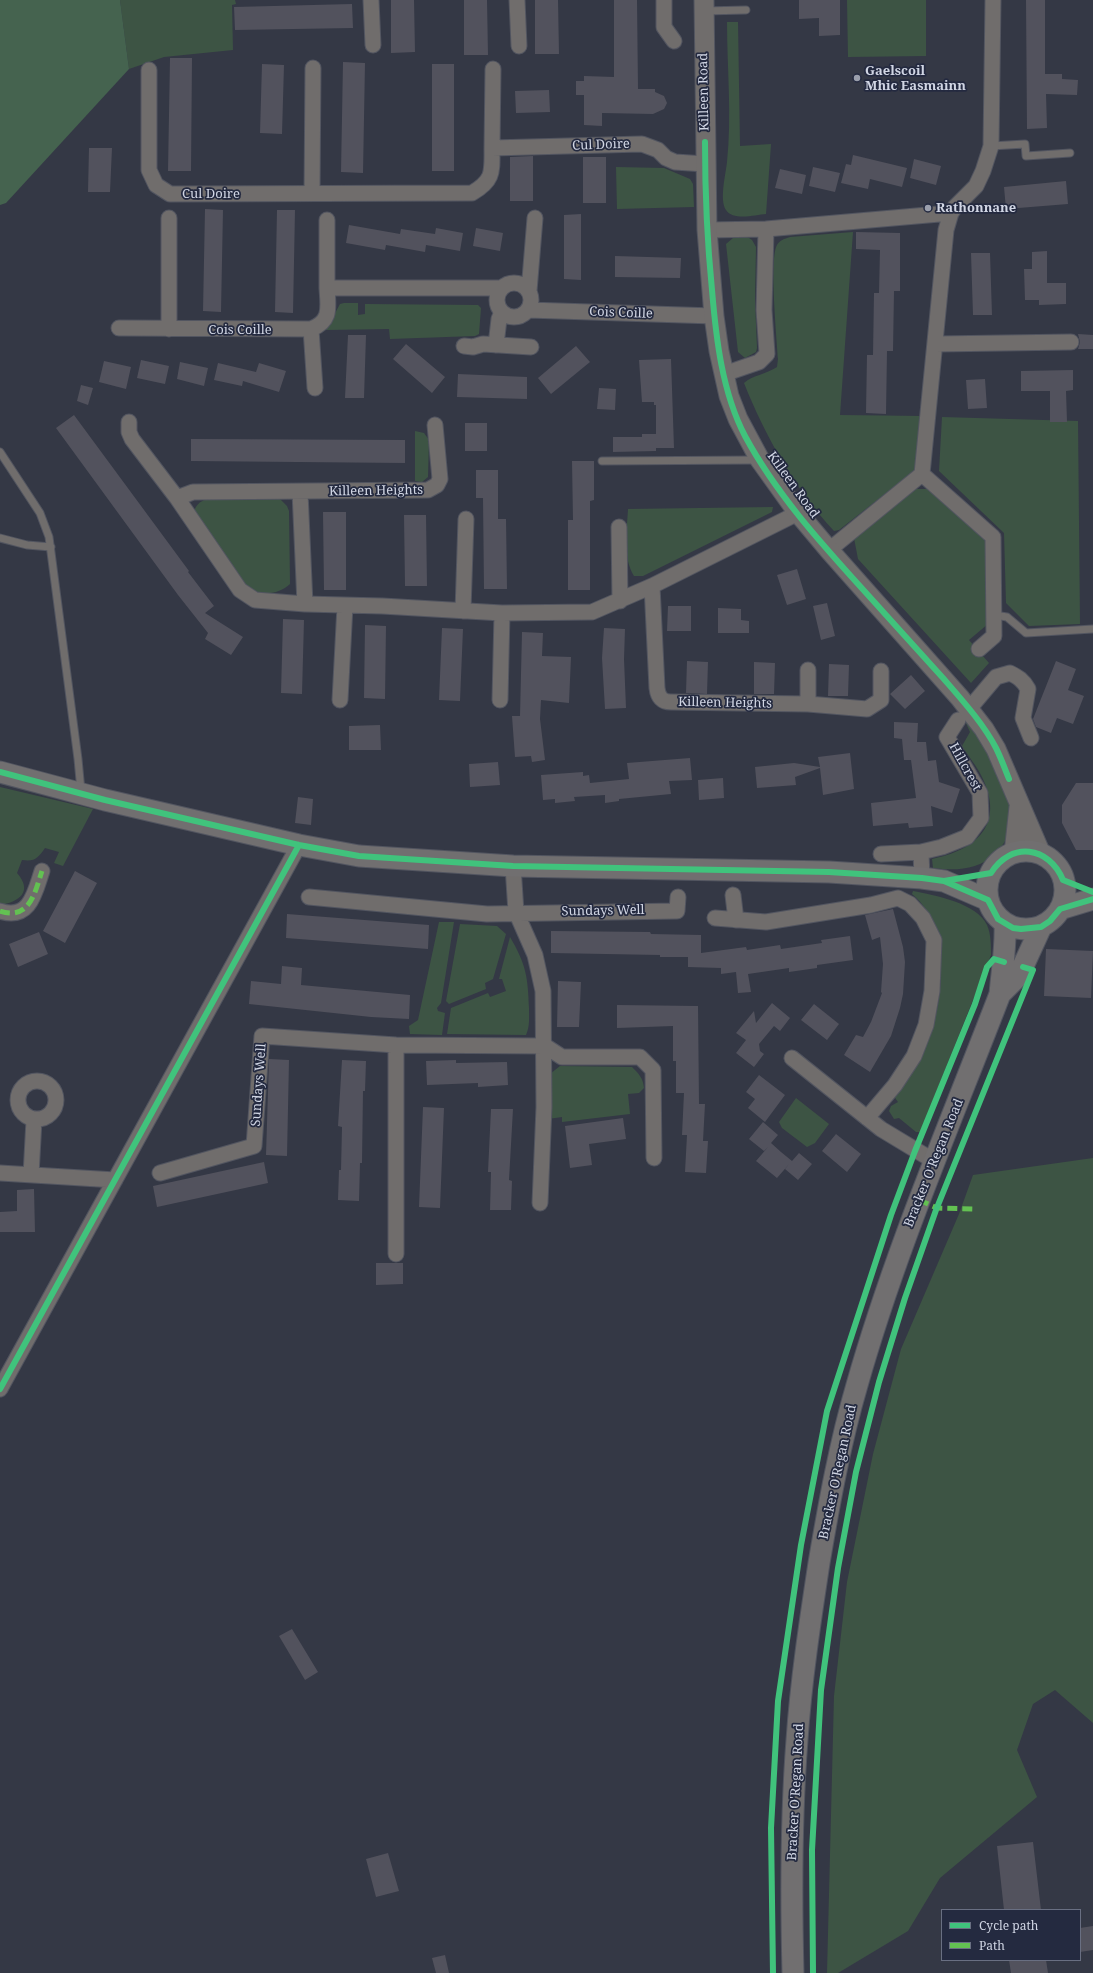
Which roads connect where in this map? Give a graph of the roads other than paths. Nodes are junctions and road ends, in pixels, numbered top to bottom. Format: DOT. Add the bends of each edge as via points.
graph roads {
  1 [pos="371,0"];
  2 [pos="517,0"];
  3 [pos="664,0"];
  4 [pos="993,0"];
  5 [pos="704,6"];
  6 [pos="746,10"];
  7 [pos="674,41"];
  8 [pos="372,45"];
  9 [pos="519,46"];
  10 [pos="313,68"];
  11 [pos="493,69"];
  12 [pos="149,70"];
  13 [pos="991,146"];
  14 [pos="492,148"];
  15 [pos="1070,153"];
  16 [pos="705,164"];
  17 [pos="312,193"];
  18 [pos="951,213"];
  19 [pos="170,218"];
  20 [pos="535,218"];
  21 [pos="327,220"];
  22 [pos="766,229"];
  23 [pos="706,230"];
  24 [pos="327,288"];
  25 [pos="501,288"];
  26 [pos="529,290"];
  27 [pos="528,310"];
  28 [pos="502,312"];
  29 [pos="714,316"];
  30 [pos="119,328"];
  31 [pos="169,329"];
  32 [pos="311,329"];
  33 [pos="1071,342"];
  34 [pos="936,344"];
  35 [pos="496,345"];
  36 [pos="464,346"];
  37 [pos="531,347"];
  38 [pos="724,374"];
  39 [pos="315,388"];
  40 [pos="128,422"];
  41 [pos="435,425"];
  42 [pos="0,452"];
  43 [pos="760,460"];
  44 [pos="602,461"];
  45 [pos="922,474"];
  46 [pos="300,492"];
  47 [pos="176,498"];
  48 [pos="798,513"];
  49 [pos="466,519"];
  50 [pos="619,527"];
  51 [pos="0,538"];
  52 [pos="51,547"];
  53 [pos="829,550"];
  54 [pos="652,586"];
  55 [pos="620,601"];
  56 [pos="305,604"];
  57 [pos="344,606"];
  58 [pos="464,611"];
  59 [pos="502,612"];
  60 [pos="994,615"];
  61 [pos="1093,629"];
  62 [pos="979,649"];
  63 [pos="808,670"];
  64 [pos="881,671"];
  65 [pos="340,700"];
  66 [pos="500,700"];
  67 [pos="808,704"];
  68 [pos="963,714"];
  69 [pos="1031,738"];
  70 [pos="0,772"];
  71 [pos="81,793"];
  72 [pos="1020,806"];
  73 [pos="299,845"];
  74 [pos="921,852"];
  75 [pos="1014,853"];
  76 [pos="881,854"];
  77 [pos="1041,854"];
  78 [pos="513,866"];
  79 [pos="42,871"];
  80 [pos="991,873"];
  81 [pos="922,878"];
  82 [pos="1063,880"];
  83 [pos="944,881"];
  84 [pos="1093,892"];
  85 [pos="733,895"];
  86 [pos="309,897"];
  87 [pos="678,897"];
  88 [pos="1093,899"];
  89 [pos="988,900"];
  90 [pos="1060,909"];
  91 [pos="0,911"];
  92 [pos="516,912"];
  93 [pos="715,918"];
  94 [pos="736,920"];
  95 [pos="1005,924"];
  96 [pos="1040,927"];
  97 [pos="1000,994"];
  98 [pos="396,1045"];
  99 [pos="545,1046"];
  100 [pos="792,1058"];
  101 [pos="867,1118"];
  102 [pos="34,1120"];
  103 [pos="654,1158"];
  104 [pos="934,1161"];
  105 [pos="0,1173"];
  106 [pos="160,1173"];
  107 [pos="31,1175"];
  108 [pos="115,1180"];
  109 [pos="540,1203"];
  110 [pos="396,1254"];
  111 [pos="0,1390"];
  112 [pos="793,1973"];
  1 -- 8 [label="street"];
  2 -- 9 [label="street"];
  3 -- 7 [label="street" via="664,27"];
  4 -- 13 [label="street"];
  5 -- 6 [label="lane"];
  5 -- 16 [label="street, Killeen Road"];
  10 -- 17 [label="street"];
  11 -- 14 [label="street, Cul Doire"];
  12 -- 17 [label="street, Cul Doire" via="149,170 156,185 170,194"];
  13 -- 15 [label="lane" via="1025,144 1026,156"];
  13 -- 18 [label="street" via="976,186"];
  14 -- 16 [label="street, Cul Doire" via="642,144 658,150 675,162"];
  14 -- 17 [label="street, Cul Doire" via="492,176 484,186 472,193"];
  16 -- 23 [label="street, Killeen Road"];
  18 -- 22 [label="street"];
  18 -- 34 [label="street" via="946,230"];
  19 -- 31 [label="street"];
  20 -- 26 [label="street"];
  21 -- 24 [label="street"];
  22 -- 23 [label="street"];
  22 -- 38 [label="street" via="766,354 759,362"];
  23 -- 29 [label="street, Killeen Road"];
  24 -- 25 [label="street"];
  24 -- 32 [label="street" via="328,314 322,325"];
  25 -- 26 [label="street" via="516,282"];
  25 -- 28 [label="street" via="497,303"];
  26 -- 27 [label="street" via="531,300"];
  27 -- 28 [label="street" via="513,317"];
  27 -- 29 [label="street, Cois Coille"];
  28 -- 35 [label="street"];
  29 -- 38 [label="street, Killeen Road"];
  30 -- 31 [label="street, Cois Coille"];
  31 -- 32 [label="street, Cois Coille"];
  32 -- 39 [label="street"];
  33 -- 34 [label="street"];
  34 -- 45 [label="street"];
  35 -- 36 [label="street"];
  35 -- 37 [label="street"];
  38 -- 43 [label="street, Killeen Road" via="738,419"];
  40 -- 47 [label="street" via="128,432 132,439"];
  41 -- 46 [label="street, Killeen Heights" via="440,479 433,489 421,492"];
  42 -- 52 [label="lane" via="40,513"];
  43 -- 44 [label="lane"];
  43 -- 48 [label="street, Killeen Road"];
  45 -- 53 [label="street"];
  45 -- 60 [label="street" via="993,537"];
  46 -- 47 [label="street, Killeen Heights" via="193,492"];
  46 -- 56 [label="street"];
  47 -- 56 [label="street" via="240,590 255,600"];
  48 -- 53 [label="street, Killeen Road"];
  48 -- 54 [label="street"];
  49 -- 58 [label="street"];
  50 -- 55 [label="street"];
  51 -- 52 [label="lane" via="27,545"];
  52 -- 71 [label="lane"];
  53 -- 68 [label="street, Killeen Road"];
  54 -- 55 [label="street"];
  54 -- 67 [label="street, Killeen Heights" via="657,688 661,699 671,702"];
  55 -- 59 [label="street" via="592,612"];
  56 -- 57 [label="street"];
  57 -- 58 [label="street"];
  57 -- 65 [label="street"];
  58 -- 59 [label="street"];
  59 -- 66 [label="street"];
  60 -- 61 [label="lane" via="1007,617 1026,633"];
  60 -- 62 [label="street" via="994,636"];
  63 -- 67 [label="street"];
  64 -- 67 [label="street, Killeen Heights" via="880,700 868,709"];
  68 -- 69 [label="street" via="996,678 1010,673 1024,681 1028,689 1023,718"];
  68 -- 72 [label="street, Killeen Road" via="996,749"];
  68 -- 74 [label="street, Hillcrest" via="947,737 980,793 981,818 967,837"];
  70 -- 71 [label="main road"];
  71 -- 73 [label="main road"];
  72 -- 75 [label="street"];
  72 -- 77 [label="street, Killeen Road"];
  73 -- 78 [label="main road" via="358,856"];
  73 -- 108 [label="street"];
  74 -- 76 [label="street, Hillcrest"];
  74 -- 81 [label="street"];
  75 -- 77 [label="main road"];
  75 -- 80 [label="main road" via="1000,861"];
  77 -- 82 [label="main road" via="1052,861"];
  78 -- 81 [label="main road" via="829,872"];
  78 -- 92 [label="street"];
  79 -- 91 [label="street" via="31,903 21,911"];
  80 -- 83 [label="main road"];
  80 -- 89 [label="main road" via="987,887"];
  81 -- 83 [label="main road"];
  82 -- 84 [label="main road"];
  82 -- 90 [label="main road" via="1065,895"];
  83 -- 89 [label="main road"];
  85 -- 94 [label="street"];
  86 -- 92 [label="street, Sundays Well" via="487,914"];
  87 -- 92 [label="street, Sundays Well" via="677,911"];
  88 -- 90 [label="main road"];
  89 -- 95 [label="main road" via="993,912"];
  90 -- 96 [label="main road" via="1050,921"];
  92 -- 99 [label="street" via="535,955 541,977"];
  93 -- 94 [label="street"];
  94 -- 101 [label="street" via="766,922 871,905 898,898 910,904 923,918 934,940 932,991 926,1025 914,1056 895,1085"];
  95 -- 96 [label="main road" via="1021,930"];
  95 -- 97 [label="main road, Bracker O'Regan Road" via="1005,954"];
  96 -- 97 [label="main road, Bracker O'Regan Road" via="1019,975"];
  97 -- 104 [label="main road, Bracker O'Regan Road"];
  98 -- 99 [label="street, Sundays Well"];
  98 -- 106 [label="street, Sundays Well" via="262,1036 254,1146"];
  98 -- 110 [label="street"];
  99 -- 103 [label="street" via="562,1057 640,1058 653,1070"];
  99 -- 109 [label="street"];
  100 -- 101 [label="street"];
  101 -- 104 [label="street"];
  102 -- 107 [label="street"];
  104 -- 112 [label="main road, Bracker O'Regan Road" via="905,1237 857,1385 840,1453 824,1536 808,1629 797,1739 793,1829"];
  105 -- 107 [label="street"];
  107 -- 108 [label="street"];
  108 -- 111 [label="street"];
}
